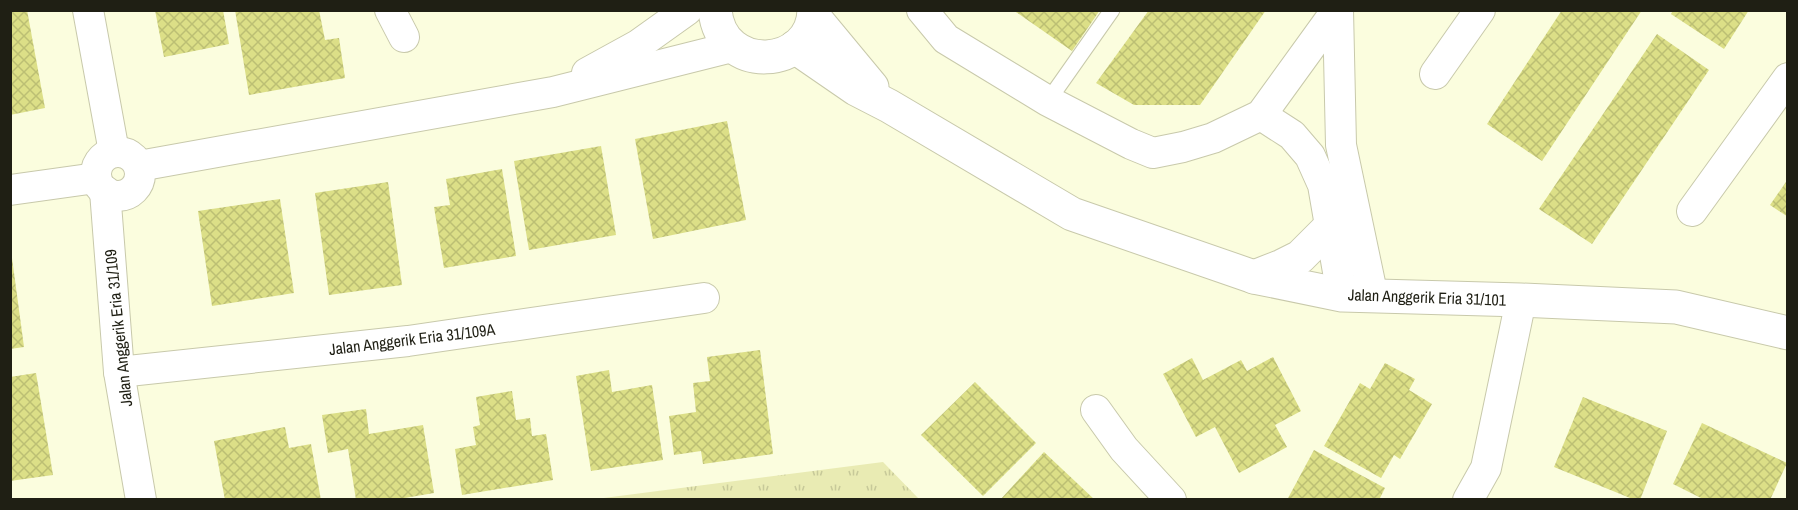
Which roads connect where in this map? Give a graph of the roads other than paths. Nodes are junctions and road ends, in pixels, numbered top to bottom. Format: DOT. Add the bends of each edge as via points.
graph roads {
  1 [pos="88,10"];
  2 [pos="390,10"];
  3 [pos="687,10"];
  4 [pos="715,10"];
  5 [pos="922,10"];
  6 [pos="1112,10"];
  7 [pos="1337,10"];
  8 [pos="1480,10"];
  9 [pos="814,14"];
  10 [pos="404,37"];
  11 [pos="732,47"];
  12 [pos="795,47"];
  13 [pos="1436,74"];
  14 [pos="1788,78"];
  15 [pos="553,92"];
  16 [pos="1048,101"];
  17 [pos="889,106"];
  18 [pos="1261,115"];
  19 [pos="126,159"];
  20 [pos="100,184"];
  21 [pos="10,190"];
  22 [pos="1692,211"];
  23 [pos="1330,227"];
  24 [pos="1254,277"];
  25 [pos="1357,296"];
  26 [pos="704,298"];
  27 [pos="1521,300"];
  28 [pos="1788,333"];
  29 [pos="119,372"];
  30 [pos="1096,410"];
  31 [pos="141,500"];
  32 [pos="1171,500"];
  33 [pos="1468,500"];
  1 -- 19 [label="street"];
  2 -- 10 [label="street"];
  3 -- 15 [label="street" via="638,45"];
  4 -- 11 [label="street" via="722,35"];
  5 -- 16 [label="street" via="946,39"];
  6 -- 16 [label="lane"];
  7 -- 18 [label="street"];
  7 -- 25 [label="street" via="1341,145"];
  8 -- 13 [label="street"];
  9 -- 12 [label="street" via="806,34"];
  9 -- 17 [label="street, Jalan Anggerik Eria 31/101"];
  11 -- 12 [label="street" via="763,58"];
  11 -- 15 [label="street"];
  12 -- 17 [label="street, Jalan Anggerik Eria 31/101" via="856,89"];
  14 -- 22 [label="street"];
  15 -- 19 [label="street"];
  16 -- 18 [label="street" via="1153,153 1213,138"];
  17 -- 24 [label="street, Jalan Anggerik Eria 31/101" via="1072,214"];
  18 -- 23 [label="street" via="1292,135 1310,156 1323,185"];
  19 -- 20 [label="street" via="106,155 100,161"];
  19 -- 20 [label="street" via="140,178 135,188 115,196"];
  20 -- 21 [label="street"];
  20 -- 29 [label="street, Jalan Anggerik Eria 31/109"];
  23 -- 24 [label="street" via="1300,257"];
  23 -- 25 [label="street"];
  24 -- 25 [label="street, Jalan Anggerik Eria 31/101"];
  25 -- 27 [label="street, Jalan Anggerik Eria 31/101"];
  26 -- 29 [label="street, Jalan Anggerik Eria 31/109A" via="408,341"];
  27 -- 28 [label="street, Jalan Anggerik Eria 31/101" via="1676,307"];
  27 -- 33 [label="street" via="1486,468"];
  29 -- 31 [label="street, Jalan Anggerik Eria 31/109"];
  30 -- 32 [label="street" via="1124,449"];
}
